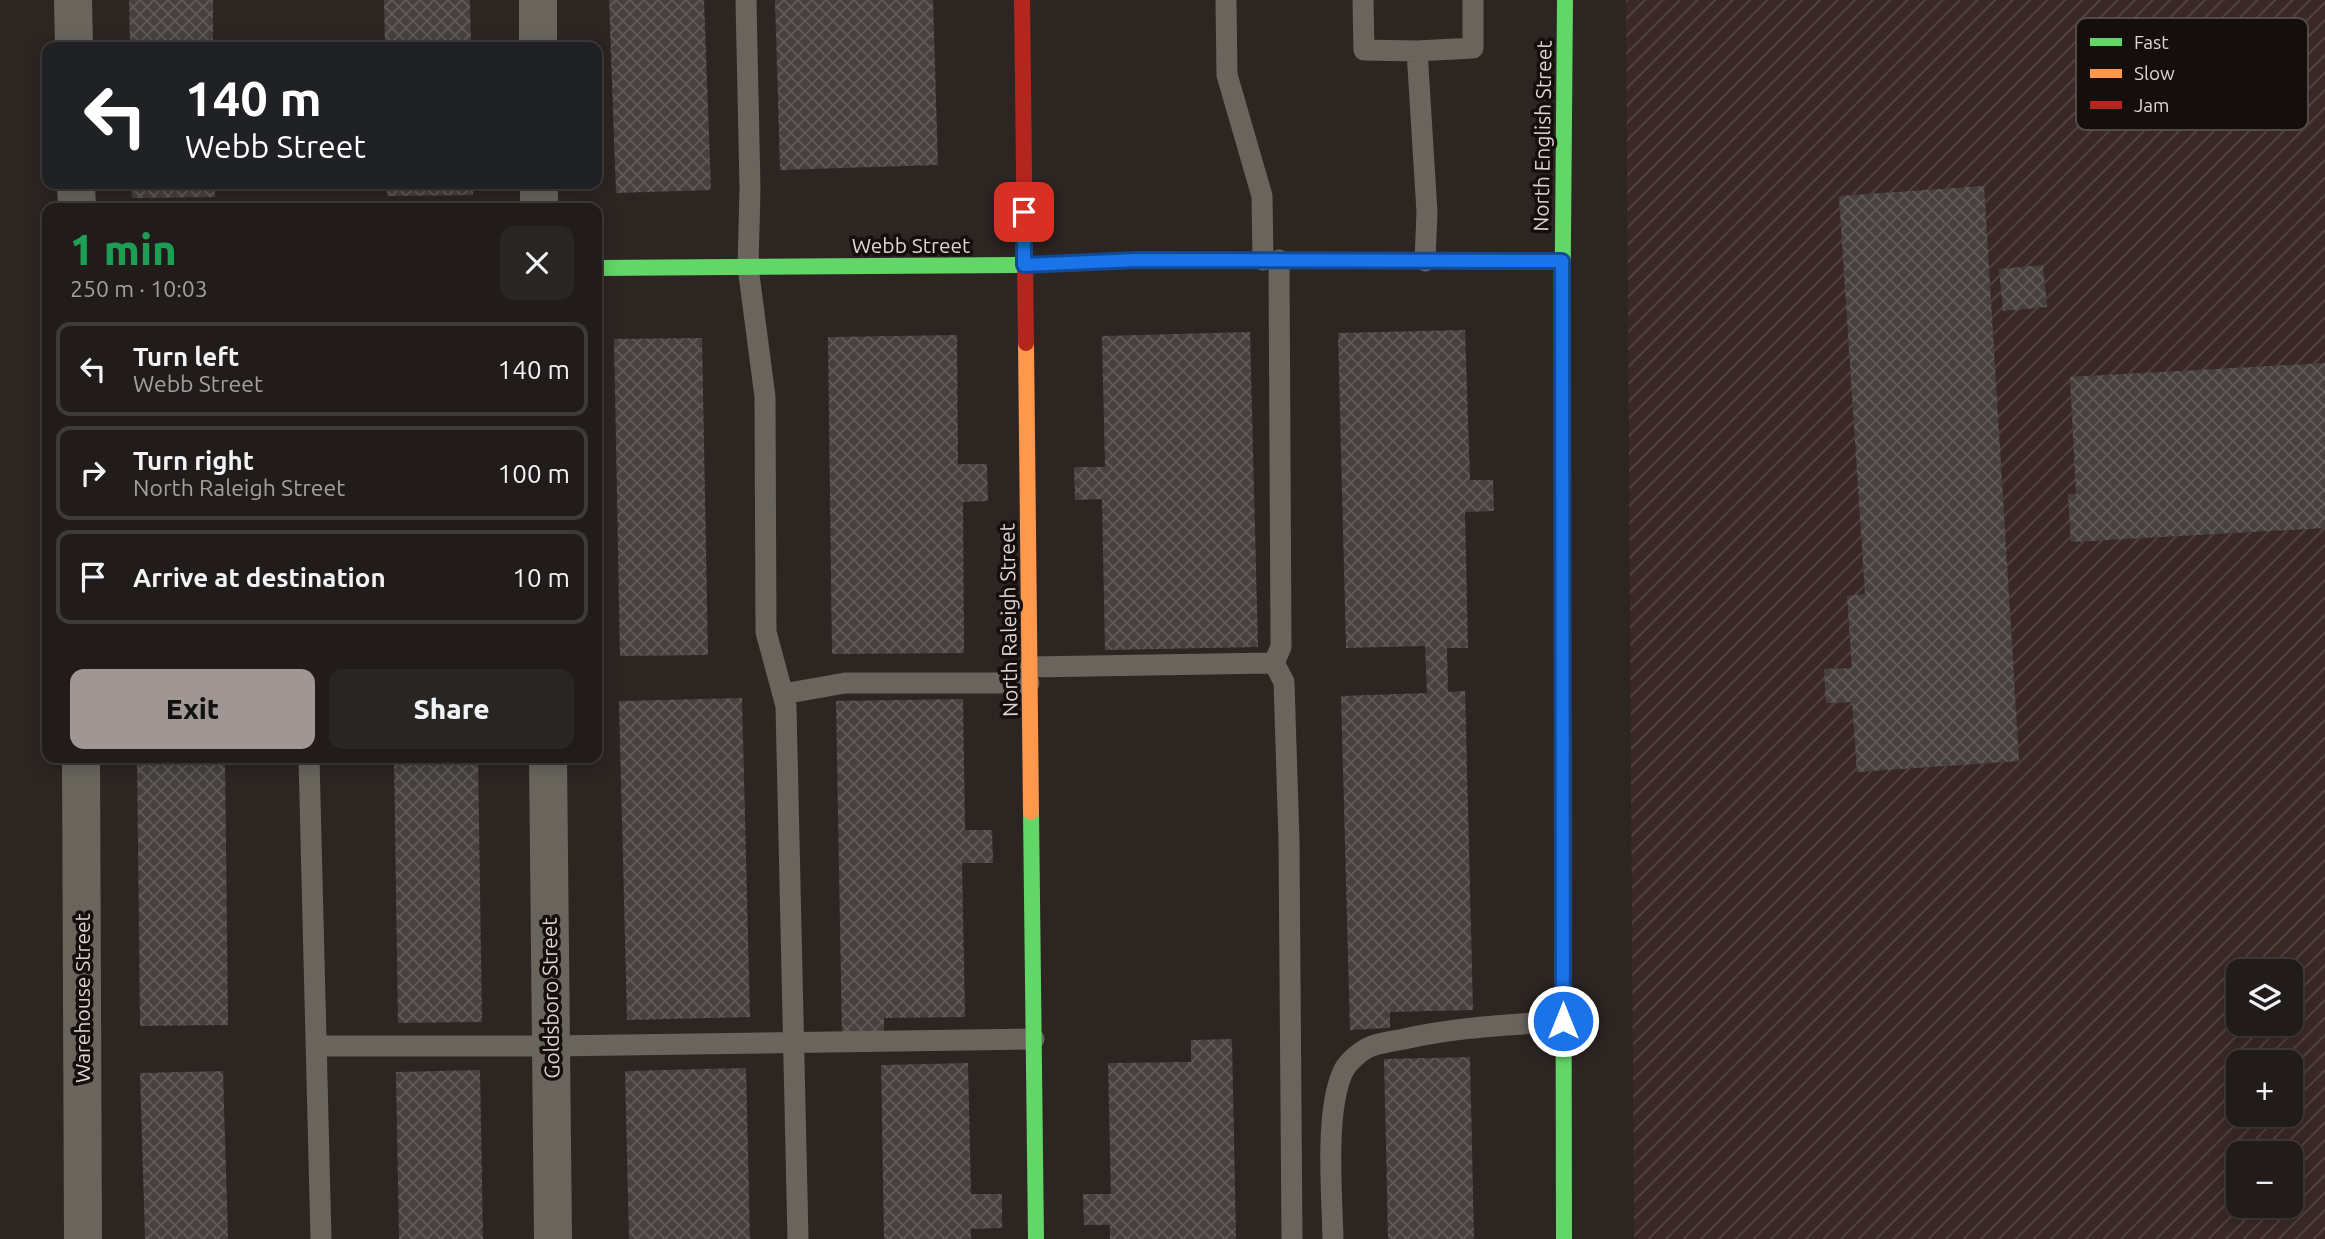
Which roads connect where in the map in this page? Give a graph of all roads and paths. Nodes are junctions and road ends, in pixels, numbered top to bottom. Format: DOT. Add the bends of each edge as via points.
graph roads {
  1 [pos="73,0"];
  2 [pos="538,0"];
  3 [pos="746,0"];
  4 [pos="1022,0"];
  5 [pos="1226,0"];
  6 [pos="1363,0"];
  7 [pos="1474,0"];
  8 [pos="1565,0"];
  9 [pos="74,42"];
  10 [pos="538,42"];
  11 [pos="1416,51"];
  12 [pos="1271,260"];
  13 [pos="1425,261"];
  14 [pos="1562,261"];
  15 [pos="1024,265"];
  16 [pos="748,267"];
  17 [pos="602,268"];
  18 [pos="1274,663"];
  19 [pos="1030,675"];
  20 [pos="783,694"];
  21 [pos="80,763"];
  22 [pos="309,763"];
  23 [pos="548,763"];
  24 [pos="1563,1021"];
  25 [pos="1034,1039"];
  26 [pos="795,1042"];
  27 [pos="316,1046"];
  28 [pos="551,1046"];
  29 [pos="83,1239"];
  30 [pos="321,1239"];
  31 [pos="553,1239"];
  32 [pos="798,1239"];
  33 [pos="1036,1239"];
  34 [pos="1292,1239"];
  35 [pos="1333,1239"];
  36 [pos="1564,1239"];
  1 -- 9 [label="street"];
  2 -- 10 [label="street"];
  3 -- 16 [label="lane"];
  4 -- 15 [label="street, North Raleigh Street"];
  5 -- 12 [label="lane" via="1227,75 1262,197"];
  6 -- 11 [label="lane" via="1364,50"];
  7 -- 11 [label="lane" via="1473,48"];
  8 -- 14 [label="street, North English Street"];
  11 -- 13 [label="lane" via="1427,212"];
  12 -- 13 [label="street, Webb Street"];
  12 -- 15 [label="street, Webb Street"];
  12 -- 18 [label="lane" via="1281,647"];
  13 -- 14 [label="street, Webb Street"];
  14 -- 24 [label="street, North English Street"];
  15 -- 16 [label="street, Webb Street"];
  15 -- 19 [label="street, North Raleigh Street"];
  16 -- 17 [label="street, Webb Street"];
  16 -- 20 [label="lane" via="765,397 766,632"];
  18 -- 19 [label="lane"];
  18 -- 34 [label="lane" via="1284,682 1289,828"];
  19 -- 20 [label="lane" via="845,683"];
  19 -- 25 [label="street, North Raleigh Street"];
  20 -- 26 [label="lane"];
  21 -- 29 [label="street, Warehouse Street"];
  22 -- 27 [label="lane"];
  23 -- 28 [label="street, Goldsboro Street"];
  24 -- 35 [label="lane" via="1419,1035 1370,1046 1355,1057 1342,1072 1335,1098"];
  24 -- 36 [label="street, North English Street"];
  25 -- 26 [label="lane"];
  25 -- 33 [label="street, North Raleigh Street"];
  26 -- 28 [label="lane"];
  26 -- 32 [label="lane"];
  27 -- 28 [label="lane"];
  27 -- 30 [label="lane"];
  28 -- 31 [label="street, Goldsboro Street"];
}
